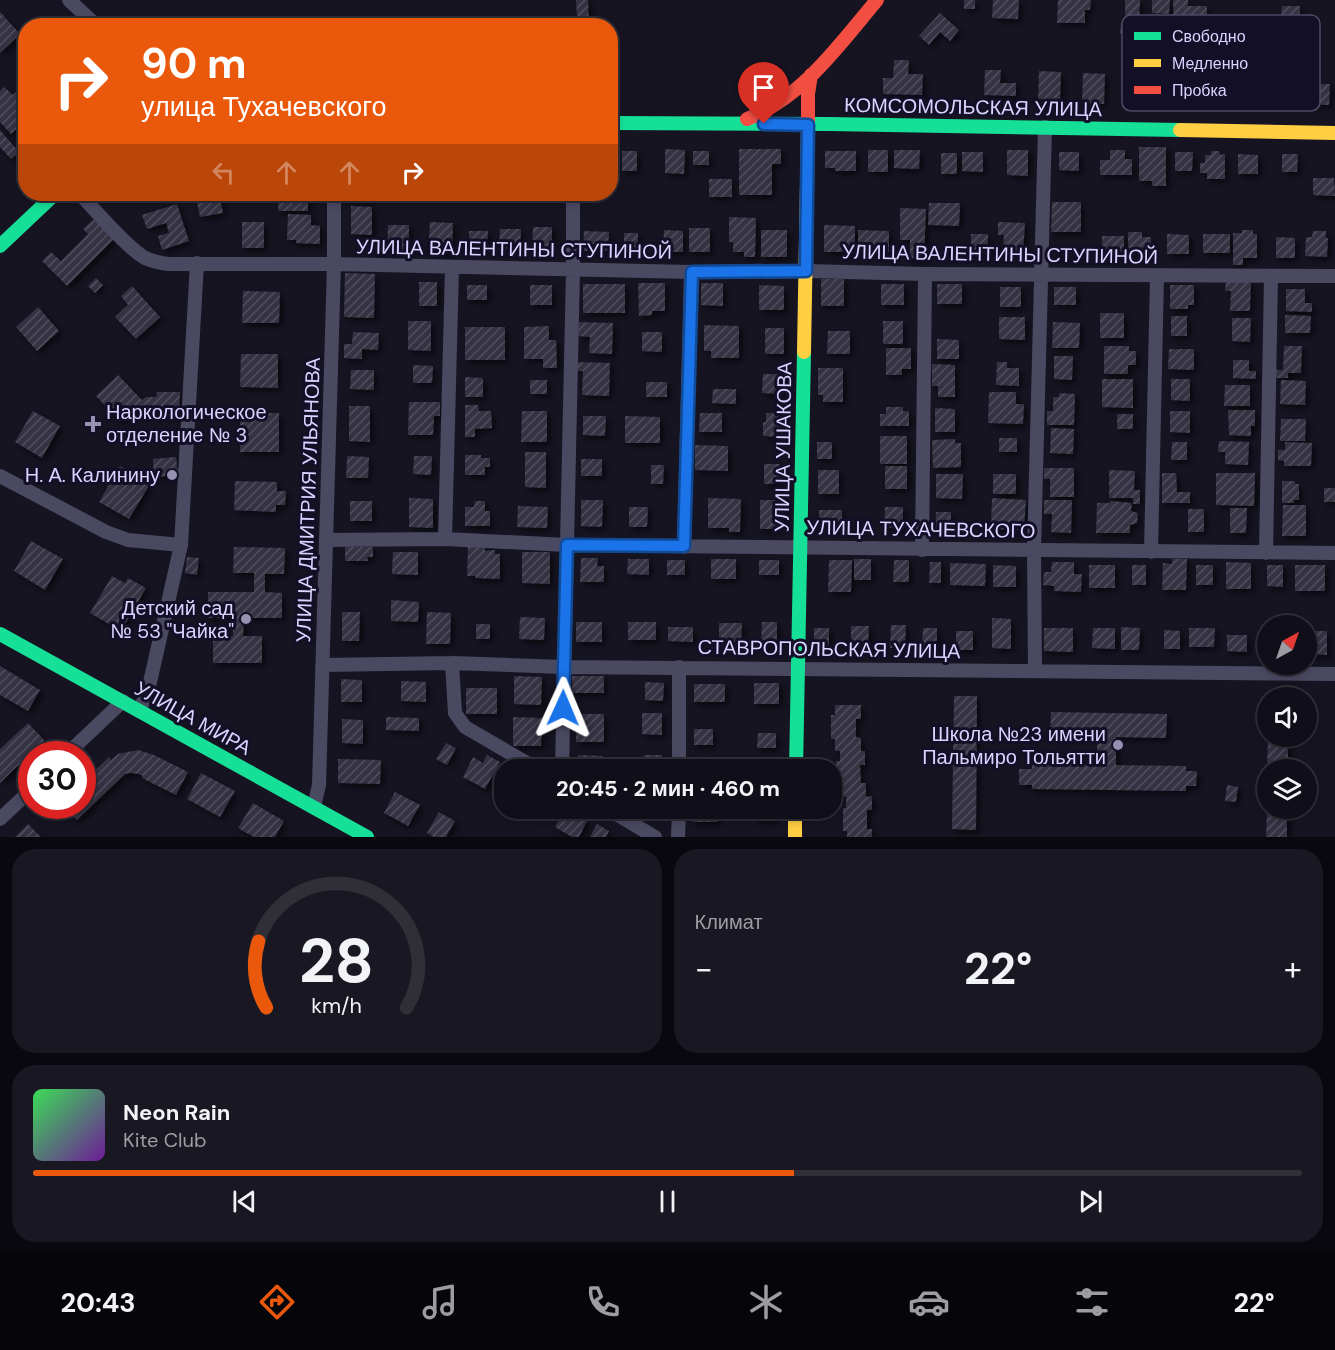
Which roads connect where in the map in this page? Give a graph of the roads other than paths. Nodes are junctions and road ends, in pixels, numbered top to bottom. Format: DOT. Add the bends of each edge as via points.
graph roads {
  1 [pos="69,0"];
  2 [pos="877,0"];
  3 [pos="88,18"];
  4 [pos="811,75"];
  5 [pos="618,123"];
  6 [pos="720,124"];
  7 [pos="808,125"];
  8 [pos="1045,127"];
  9 [pos="1335,133"];
  10 [pos="48,201"];
  11 [pos="87,201"];
  12 [pos="334,201"];
  13 [pos="573,201"];
  14 [pos="0,246"];
  15 [pos="197,263"];
  16 [pos="334,264"];
  17 [pos="452,268"];
  18 [pos="573,271"];
  19 [pos="806,271"];
  20 [pos="692,272"];
  21 [pos="925,274"];
  22 [pos="1041,275"];
  23 [pos="1157,276"];
  24 [pos="1271,276"];
  25 [pos="1335,276"];
  26 [pos="0,476"];
  27 [pos="445,539"];
  28 [pos="326,540"];
  29 [pos="181,545"];
  30 [pos="567,545"];
  31 [pos="684,546"];
  32 [pos="801,546"];
  33 [pos="922,550"];
  34 [pos="1034,550"];
  35 [pos="1151,552"];
  36 [pos="1266,553"];
  37 [pos="1335,553"];
  38 [pos="0,634"];
  39 [pos="452,663"];
  40 [pos="322,665"];
  41 [pos="564,667"];
  42 [pos="679,667"];
  43 [pos="797,668"];
  44 [pos="1035,671"];
  45 [pos="1335,674"];
  46 [pos="123,701"];
  47 [pos="139,711"];
  48 [pos="81,741"];
  49 [pos="520,759"];
  50 [pos="562,759"];
  51 [pos="679,759"];
  52 [pos="796,759"];
  53 [pos="18,802"];
  54 [pos="314,807"];
  55 [pos="0,819"];
  56 [pos="625,819"];
  57 [pos="679,819"];
  58 [pos="795,819"];
  59 [pos="367,837"];
  60 [pos="655,837"];
  61 [pos="678,837"];
  62 [pos="795,837"];
  1 -- 3 [label="street"];
  2 -- 4 [label="main road"];
  4 -- 6 [label="main road" via="767,113"];
  4 -- 7 [label="main road, УЛИЦА УШАКОВА"];
  5 -- 6 [label="main road, КОМСОМОЛЬСКАЯ УЛИЦА"];
  6 -- 7 [label="main road, КОМСОМОЛЬСКАЯ УЛИЦА"];
  7 -- 8 [label="main road, КОМСОМОЛЬСКАЯ УЛИЦА"];
  7 -- 19 [label="main road, УЛИЦА УШАКОВА"];
  8 -- 9 [label="main road, КОМСОМОЛЬСКАЯ УЛИЦА"];
  8 -- 22 [label="street"];
  10 -- 14 [label="main road"];
  11 -- 15 [label="street, УЛИЦА ВАЛЕНТИНЫ СТУПИНОЙ" via="145,257 168,264"];
  12 -- 16 [label="street, УЛИЦА ДМИТРИЯ УЛЬЯНОВА"];
  13 -- 18 [label="street"];
  15 -- 16 [label="street, УЛИЦА ВАЛЕНТИНЫ СТУПИНОЙ"];
  15 -- 29 [label="street"];
  16 -- 17 [label="street, УЛИЦА ВАЛЕНТИНЫ СТУПИНОЙ"];
  16 -- 28 [label="street, УЛИЦА ДМИТРИЯ УЛЬЯНОВА"];
  17 -- 18 [label="street, УЛИЦА ВАЛЕНТИНЫ СТУПИНОЙ"];
  17 -- 27 [label="street"];
  18 -- 20 [label="street, УЛИЦА ВАЛЕНТИНЫ СТУПИНОЙ"];
  18 -- 30 [label="street"];
  19 -- 20 [label="street, УЛИЦА ВАЛЕНТИНЫ СТУПИНОЙ"];
  19 -- 21 [label="street, УЛИЦА ВАЛЕНТИНЫ СТУПИНОЙ"];
  19 -- 32 [label="main road, УЛИЦА УШАКОВА"];
  20 -- 31 [label="street"];
  21 -- 22 [label="street, УЛИЦА ВАЛЕНТИНЫ СТУПИНОЙ"];
  21 -- 33 [label="street"];
  22 -- 23 [label="street, УЛИЦА ВАЛЕНТИНЫ СТУПИНОЙ"];
  22 -- 34 [label="street"];
  23 -- 24 [label="street, УЛИЦА ВАЛЕНТИНЫ СТУПИНОЙ"];
  23 -- 35 [label="street"];
  24 -- 25 [label="street, УЛИЦА ВАЛЕНТИНЫ СТУПИНОЙ"];
  24 -- 36 [label="street"];
  26 -- 29 [label="street" via="106,532 128,540"];
  27 -- 28 [label="street, УЛИЦА ТУХАЧЕВСКОГО"];
  27 -- 30 [label="street, УЛИЦА ТУХАЧЕВСКОГО"];
  28 -- 40 [label="street, УЛИЦА ДМИТРИЯ УЛЬЯНОВА"];
  29 -- 47 [label="street" via="148,691"];
  30 -- 31 [label="street, УЛИЦА ТУХАЧЕВСКОГО"];
  30 -- 41 [label="street"];
  31 -- 32 [label="street, УЛИЦА ТУХАЧЕВСКОГО"];
  32 -- 33 [label="street, УЛИЦА ТУХАЧЕВСКОГО"];
  32 -- 43 [label="main road, УЛИЦА УШАКОВА"];
  33 -- 34 [label="street, УЛИЦА ТУХАЧЕВСКОГО"];
  34 -- 35 [label="street, УЛИЦА ТУХАЧЕВСКОГО"];
  34 -- 44 [label="street"];
  35 -- 36 [label="street, УЛИЦА ТУХАЧЕВСКОГО"];
  36 -- 37 [label="street, УЛИЦА ТУХАЧЕВСКОГО"];
  38 -- 46 [label="main road, УЛИЦА МИРА"];
  39 -- 40 [label="street, СТАВРОПОЛЬСКАЯ УЛИЦА"];
  39 -- 41 [label="street, СТАВРОПОЛЬСКАЯ УЛИЦА"];
  39 -- 49 [label="street" via="455,713 465,727"];
  40 -- 54 [label="street, УЛИЦА ДМИТРИЯ УЛЬЯНОВА" via="319,785"];
  41 -- 42 [label="street, СТАВРОПОЛЬСКАЯ УЛИЦА"];
  41 -- 50 [label="street"];
  42 -- 43 [label="street, СТАВРОПОЛЬСКАЯ УЛИЦА"];
  42 -- 51 [label="street"];
  43 -- 44 [label="street, СТАВРОПОЛЬСКАЯ УЛИЦА"];
  43 -- 52 [label="main road, УЛИЦА УШАКОВА"];
  44 -- 45 [label="street, СТАВРОПОЛЬСКАЯ УЛИЦА"];
  46 -- 47 [label="main road, УЛИЦА МИРА"];
  46 -- 48 [label="street"];
  47 -- 54 [label="main road, УЛИЦА МИРА"];
  53 -- 55 [label="street"];
  54 -- 59 [label="main road, УЛИЦА МИРА"];
  56 -- 60 [label="street"];
  57 -- 61 [label="street"];
  58 -- 62 [label="main road"];
}
